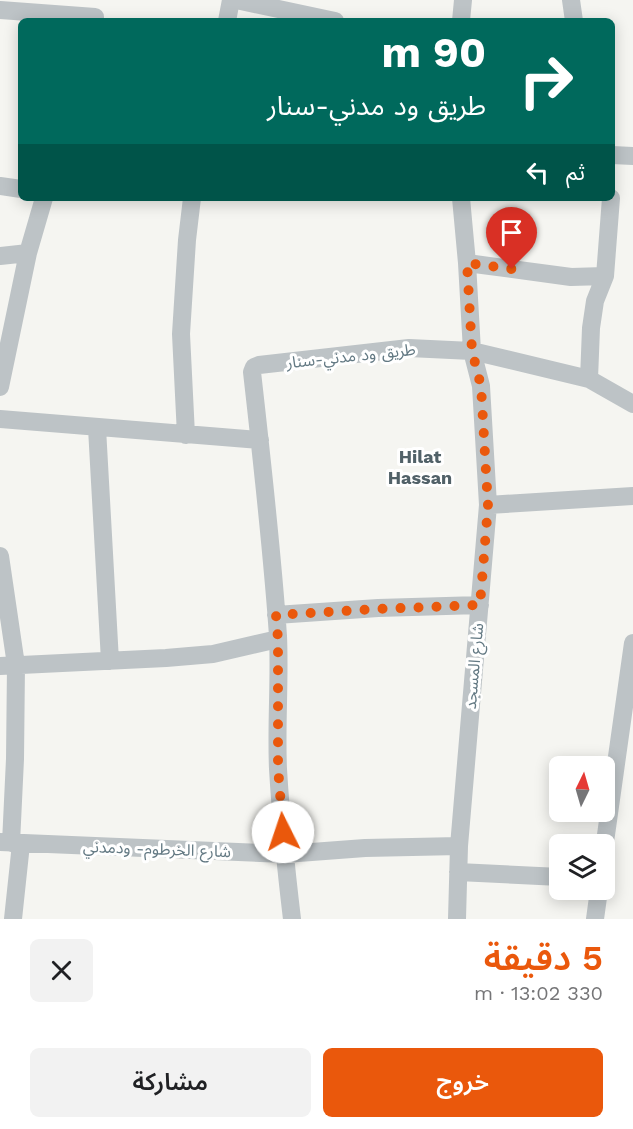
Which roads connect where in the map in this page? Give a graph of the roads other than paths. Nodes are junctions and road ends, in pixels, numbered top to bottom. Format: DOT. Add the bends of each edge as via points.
graph roads {
  1 [pos="231,0"];
  2 [pos="236,0"];
  3 [pos="463,0"];
  4 [pos="571,0"];
  5 [pos="0,10"];
  6 [pos="96,12"];
  7 [pos="227,18"];
  8 [pos="321,18"];
  9 [pos="461,18"];
  10 [pos="574,18"];
  11 [pos="615,155"];
  12 [pos="633,156"];
  13 [pos="0,186"];
  14 [pos="18,189"];
  15 [pos="43,201"];
  16 [pos="192,201"];
  17 [pos="461,201"];
  18 [pos="611,201"];
  19 [pos="28,254"];
  20 [pos="0,256"];
  21 [pos="467,263"];
  22 [pos="605,276"];
  23 [pos="472,351"];
  24 [pos="590,379"];
  25 [pos="0,387"];
  26 [pos="633,404"];
  27 [pos="0,419"];
  28 [pos="97,428"];
  29 [pos="186,435"];
  30 [pos="260,440"];
  31 [pos="633,496"];
  32 [pos="488,506"];
  33 [pos="0,556"];
  34 [pos="480,605"];
  35 [pos="276,615"];
  36 [pos="278,639"];
  37 [pos="633,643"];
  38 [pos="110,661"];
  39 [pos="8,665"];
  40 [pos="629,706"];
  41 [pos="607,834"];
  42 [pos="10,843"];
  43 [pos="459,846"];
  44 [pos="285,854"];
  45 [pos="458,872"];
  46 [pos="549,876"];
  47 [pos="598,900"];
  48 [pos="13,919"];
  49 [pos="292,919"];
  50 [pos="457,919"];
  51 [pos="595,919"];
  1 -- 7 [label="street"];
  2 -- 8 [label="street"];
  3 -- 9 [label="street"];
  4 -- 10 [label="street"];
  5 -- 6 [label="street"];
  11 -- 12 [label="street"];
  13 -- 14 [label="street"];
  15 -- 19 [label="street"];
  16 -- 29 [label="street" via="181,334"];
  17 -- 21 [label="street, شارع المسجد"];
  18 -- 22 [label="street"];
  19 -- 20 [label="street"];
  19 -- 25 [label="street"];
  21 -- 22 [label="street" via="572,277"];
  21 -- 23 [label="street, شارع المسجد"];
  22 -- 24 [label="street" via="595,301 591,328"];
  23 -- 24 [label="street, طريق ود مدني-سنار"];
  23 -- 30 [label="street, طريق ود مدني-سنار" via="409,348 259,365 252,372"];
  23 -- 32 [label="street, شارع المسجد" via="481,386"];
  24 -- 26 [label="street, طريق ود مدني-سنار"];
  27 -- 28 [label="street"];
  28 -- 29 [label="street"];
  28 -- 38 [label="street"];
  29 -- 30 [label="street"];
  30 -- 35 [label="street"];
  31 -- 32 [label="street"];
  32 -- 34 [label="street, شارع المسجد"];
  33 -- 39 [label="street"];
  34 -- 35 [label="street"];
  34 -- 43 [label="street, شارع المسجد"];
  35 -- 36 [label="street"];
  36 -- 38 [label="street" via="213,654"];
  36 -- 44 [label="street" via="278,767"];
  37 -- 40 [label="street"];
  38 -- 39 [label="street"];
  39 -- 42 [label="street" via="16,740"];
  40 -- 41 [label="street"];
  42 -- 44 [label="street, شارع الخرطوم- ودمدني"];
  42 -- 48 [label="street"];
  43 -- 44 [label="street, شارع الخرطوم- ودمدني"];
  43 -- 45 [label="street, شارع المسجد"];
  44 -- 49 [label="street"];
  45 -- 46 [label="street"];
  45 -- 50 [label="street, شارع المسجد"];
  47 -- 51 [label="street"];
}
